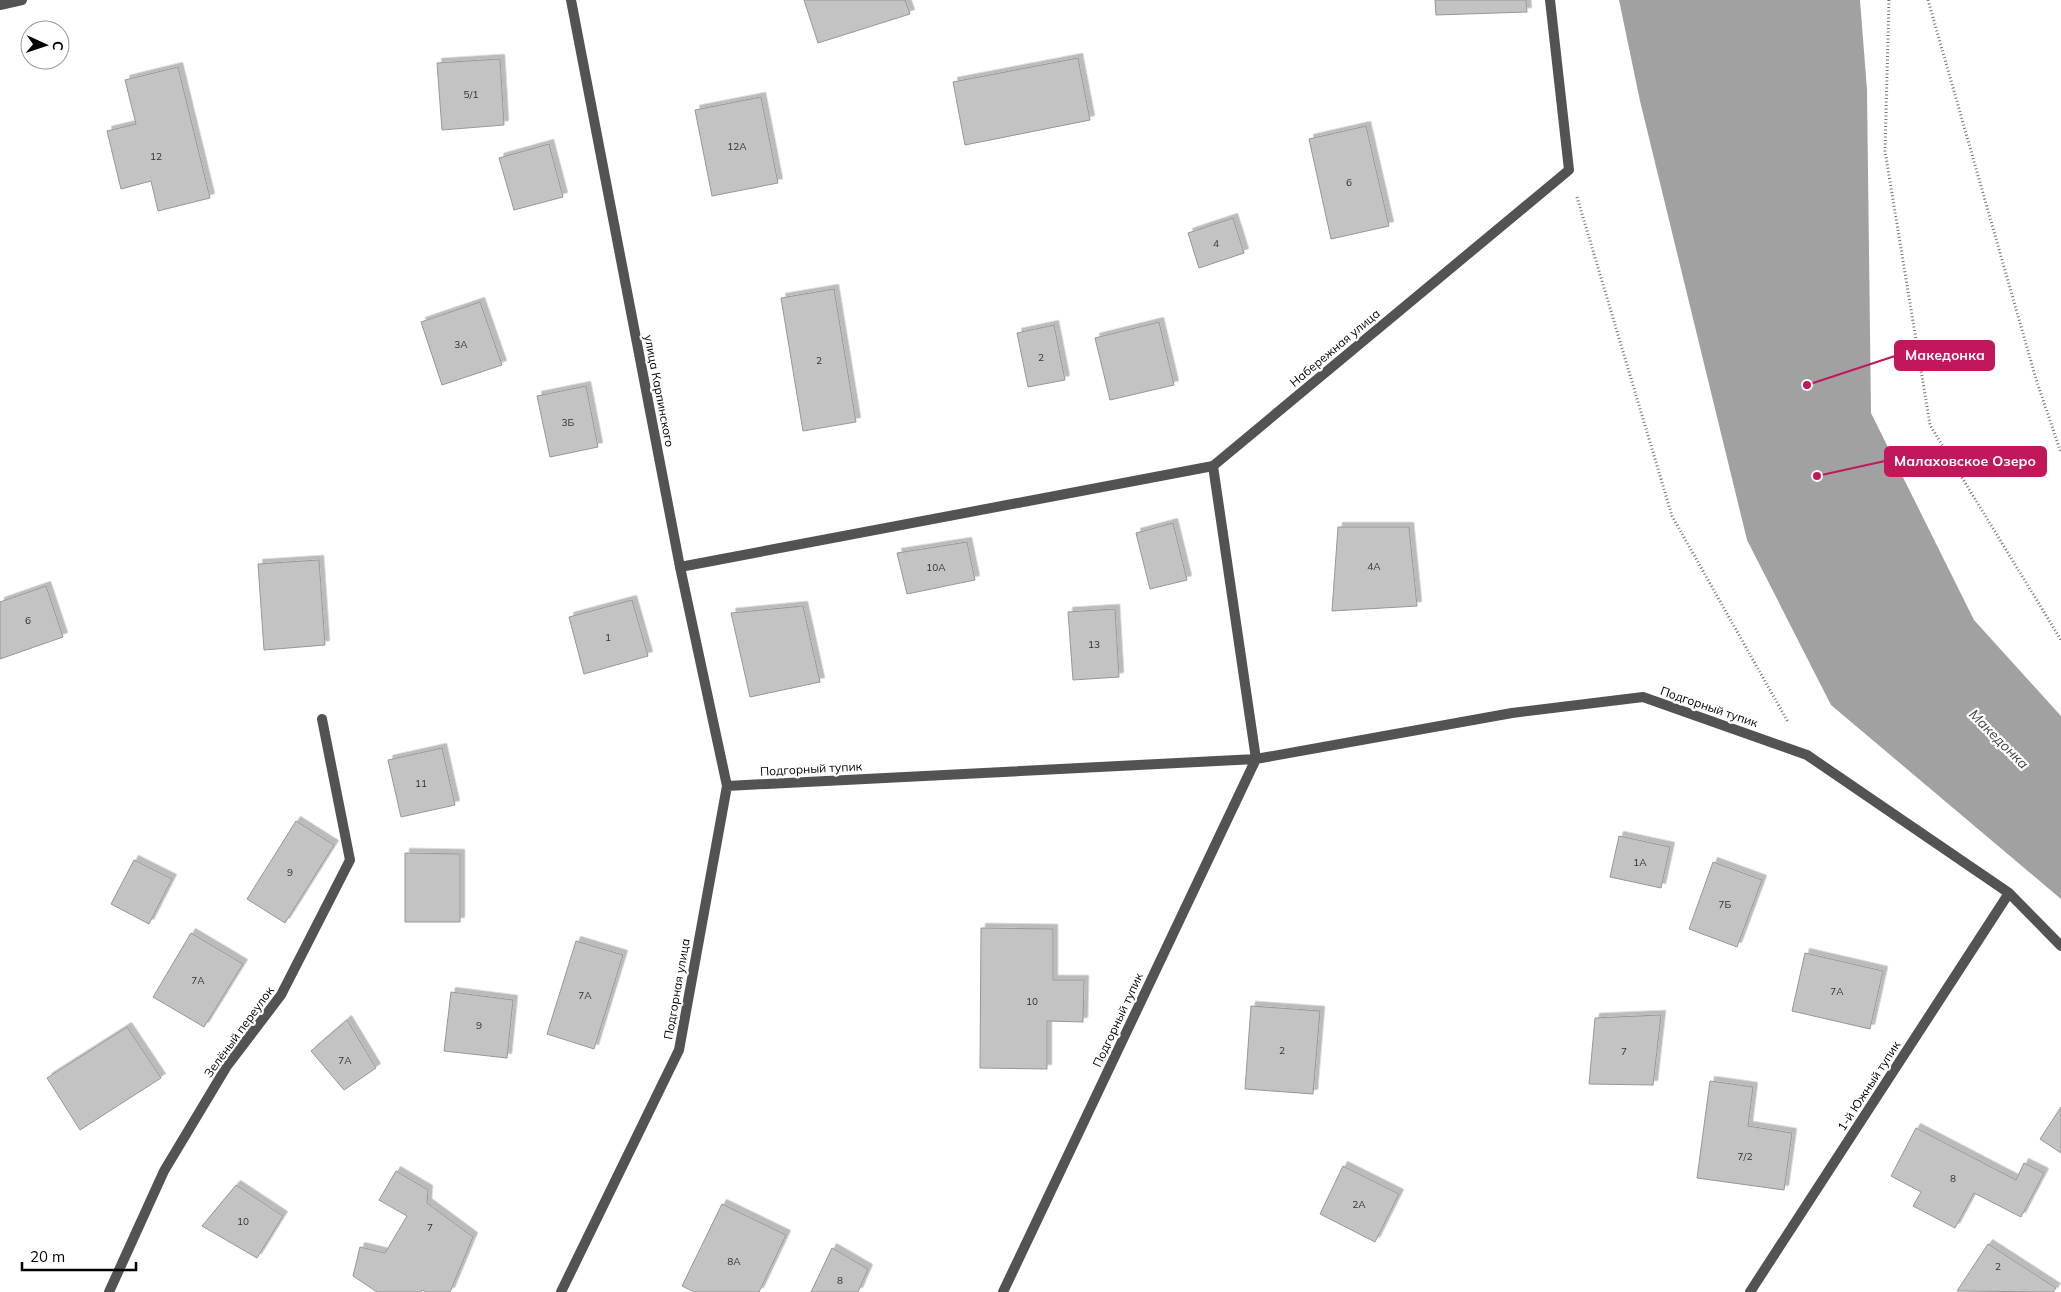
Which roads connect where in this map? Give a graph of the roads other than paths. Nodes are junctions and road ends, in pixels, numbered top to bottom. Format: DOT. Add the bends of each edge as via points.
graph roads {
  1 [pos="22,0"];
  2 [pos="571,0"];
  3 [pos="1550,0"];
  4 [pos="0,5"];
  5 [pos="1213,466"];
  6 [pos="680,567"];
  7 [pos="322,719"];
  8 [pos="1256,759"];
  9 [pos="727,786"];
  10 [pos="2009,893"];
  11 [pos="2061,946"];
  12 [pos="110,1292"];
  13 [pos="561,1292"];
  14 [pos="1003,1292"];
  15 [pos="1750,1292"];
  1 -- 4 [label="street"];
  2 -- 6 [label="street, улица Карпинского"];
  3 -- 5 [label="street, Набережная улица" via="1569,170"];
  5 -- 6 [label="street"];
  5 -- 8 [label="street"];
  6 -- 9 [label="street, улица Карпинского"];
  7 -- 12 [label="street, Зелёный переулок" via="350,860 281,995 227,1066 164,1171"];
  8 -- 9 [label="street, Подгорный тупик"];
  8 -- 10 [label="street, Подгорный тупик" via="1512,713 1642,698 1807,755"];
  8 -- 14 [label="street, Подгорный тупик"];
  9 -- 13 [label="street, Подгорная улица" via="679,1050"];
  10 -- 11 [label="street, Подгорный тупик"];
  10 -- 15 [label="street, 1-й Южный тупик"];
}
